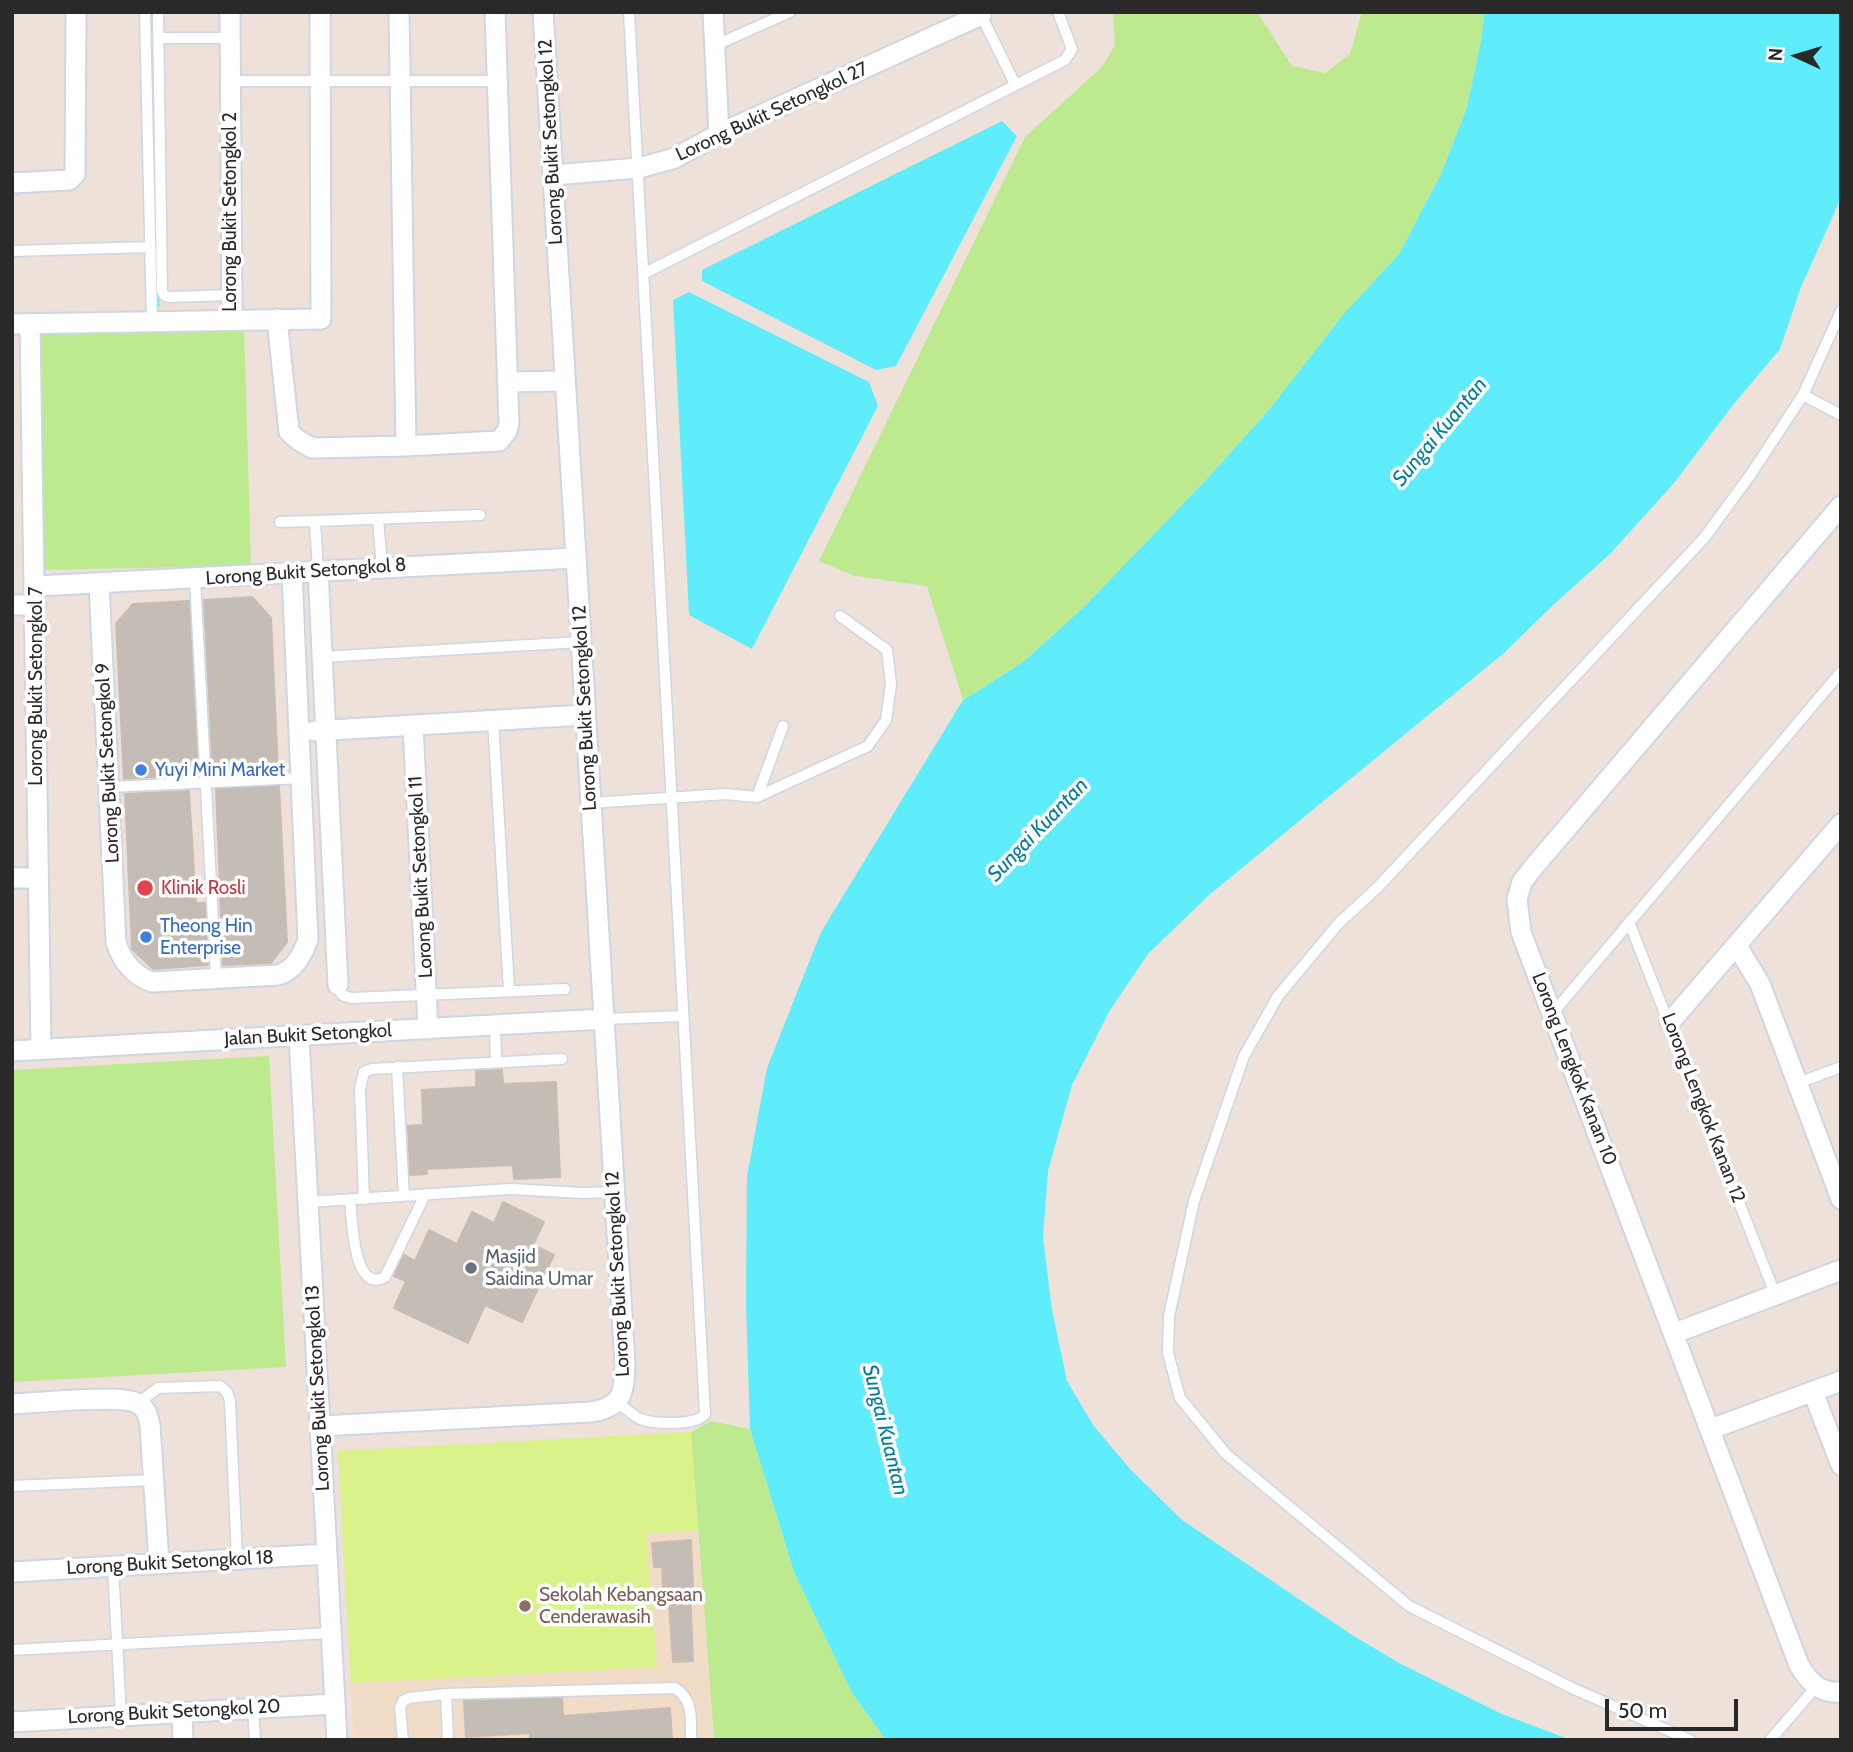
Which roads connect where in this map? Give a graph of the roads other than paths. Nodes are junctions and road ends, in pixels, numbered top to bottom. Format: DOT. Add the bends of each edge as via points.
graph roads {
  1 [pos="76,12"];
  2 [pos="145,12"];
  3 [pos="159,12"];
  4 [pos="230,12"];
  5 [pos="320,12"];
  6 [pos="399,12"];
  7 [pos="495,12"];
  8 [pos="543,12"];
  9 [pos="629,12"];
  10 [pos="713,12"];
  11 [pos="790,12"];
  12 [pos="1058,12"];
  13 [pos="981,14"];
  14 [pos="158,38"];
  15 [pos="230,38"];
  16 [pos="716,45"];
  17 [pos="230,81"];
  18 [pos="321,81"];
  19 [pos="400,81"];
  20 [pos="496,81"];
  21 [pos="1014,84"];
  22 [pos="719,134"];
  23 [pos="639,168"];
  24 [pos="553,175"];
  25 [pos="12,183"];
  26 [pos="150,247"];
  27 [pos="12,251"];
  28 [pos="645,273"];
  29 [pos="232,295"];
  30 [pos="1841,311"];
  31 [pos="277,319"];
  32 [pos="232,320"];
  33 [pos="152,322"];
  34 [pos="21,324"];
  35 [pos="565,381"];
  36 [pos="507,382"];
  37 [pos="1803,395"];
  38 [pos="1841,415"];
  39 [pos="406,446"];
  40 [pos="1841,506"];
  41 [pos="480,515"];
  42 [pos="378,519"];
  43 [pos="315,521"];
  44 [pos="280,522"];
  45 [pos="576,558"];
  46 [pos="383,567"];
  47 [pos="318,570"];
  48 [pos="292,573"];
  49 [pos="195,579"];
  50 [pos="99,583"];
  51 [pos="36,595"];
  52 [pos="12,605"];
  53 [pos="840,616"];
  54 [pos="581,642"];
  55 [pos="322,657"];
  56 [pos="1841,673"];
  57 [pos="585,715"];
  58 [pos="494,719"];
  59 [pos="413,725"];
  60 [pos="783,726"];
  61 [pos="326,730"];
  62 [pos="299,732"];
  63 [pos="301,778"];
  64 [pos="205,782"];
  65 [pos="109,787"];
  66 [pos="757,797"];
  67 [pos="671,800"];
  68 [pos="591,803"];
  69 [pos="1841,824"];
  70 [pos="12,878"];
  71 [pos="37,878"];
  72 [pos="1629,922"];
  73 [pos="1737,946"];
  74 [pos="216,978"];
  75 [pos="338,985"];
  76 [pos="565,989"];
  77 [pos="509,990"];
  78 [pos="426,993"];
  79 [pos="1552,1014"];
  80 [pos="683,1016"];
  81 [pos="604,1019"];
  82 [pos="1670,1022"];
  83 [pos="495,1025"];
  84 [pos="428,1029"];
  85 [pos="299,1036"];
  86 [pos="41,1049"];
  87 [pos="12,1051"];
  88 [pos="562,1059"];
  89 [pos="496,1062"];
  90 [pos="397,1067"];
  91 [pos="1841,1067"];
  92 [pos="1798,1083"];
  93 [pos="1836,1170"];
  94 [pos="614,1192"];
  95 [pos="425,1195"];
  96 [pos="404,1196"];
  97 [pos="350,1199"];
  98 [pos="364,1199"];
  99 [pos="1841,1199"];
  100 [pos="308,1202"];
  101 [pos="1841,1270"];
  102 [pos="1775,1294"];
  103 [pos="1675,1333"];
  104 [pos="1841,1381"];
  105 [pos="1813,1392"];
  106 [pos="617,1402"];
  107 [pos="138,1403"];
  108 [pos="12,1404"];
  109 [pos="320,1426"];
  110 [pos="1711,1429"];
  111 [pos="1841,1465"];
  112 [pos="154,1480"];
  113 [pos="12,1486"];
  114 [pos="327,1554"];
  115 [pos="237,1559"];
  116 [pos="159,1564"];
  117 [pos="113,1567"];
  118 [pos="12,1572"];
  119 [pos="331,1633"];
  120 [pos="117,1645"];
  121 [pos="12,1650"];
  122 [pos="1816,1687"];
  123 [pos="1841,1692"];
  124 [pos="446,1694"];
  125 [pos="335,1704"];
  126 [pos="253,1708"];
  127 [pos="182,1712"];
  128 [pos="121,1715"];
  129 [pos="12,1722"];
  130 [pos="183,1740"];
  131 [pos="255,1740"];
  132 [pos="337,1740"];
  133 [pos="403,1740"];
  134 [pos="448,1740"];
  135 [pos="691,1740"];
  136 [pos="1690,1740"];
  137 [pos="1770,1740"];
  1 -- 25 [label="street" via="75,174 69,180"];
  2 -- 26 [label="lane"];
  3 -- 14 [label="lane"];
  4 -- 15 [label="street, Lorong Bukit Setongkol 2"];
  5 -- 18 [label="street"];
  6 -- 19 [label="street"];
  7 -- 20 [label="street"];
  8 -- 24 [label="street, Lorong Bukit Setongkol 12"];
  9 -- 23 [label="lane"];
  10 -- 16 [label="street"];
  11 -- 16 [label="lane"];
  12 -- 21 [label="lane" via="1072,49 1070,55"];
  13 -- 21 [label="lane"];
  13 -- 22 [label="street, Lorong Bukit Setongkol 27"];
  14 -- 15 [label="lane"];
  14 -- 29 [label="lane" via="162,291 172,297"];
  15 -- 17 [label="street, Lorong Bukit Setongkol 2"];
  16 -- 22 [label="street"];
  17 -- 18 [label="lane"];
  17 -- 29 [label="street, Lorong Bukit Setongkol 2"];
  18 -- 19 [label="lane"];
  18 -- 31 [label="street" via="321,319"];
  19 -- 20 [label="lane"];
  19 -- 39 [label="street"];
  20 -- 36 [label="street"];
  21 -- 28 [label="lane"];
  22 -- 23 [label="street, Lorong Bukit Setongkol 27" via="675,158"];
  23 -- 24 [label="street, Lorong Bukit Setongkol 27"];
  23 -- 28 [label="lane"];
  24 -- 35 [label="street, Lorong Bukit Setongkol 12"];
  26 -- 27 [label="lane"];
  26 -- 33 [label="lane"];
  28 -- 67 [label="lane"];
  29 -- 32 [label="street, Lorong Bukit Setongkol 2"];
  30 -- 37 [label="lane"];
  31 -- 32 [label="street"];
  31 -- 39 [label="street" via="289,432 312,448"];
  32 -- 33 [label="street, Lorong Bukit Setongkol 2"];
  33 -- 34 [label="street, Lorong Bukit Setongkol 2"];
  34 -- 51 [label="street, Lorong Bukit Setongkol 7"];
  35 -- 36 [label="street"];
  35 -- 45 [label="street, Lorong Bukit Setongkol 12"];
  36 -- 39 [label="street" via="509,424 499,441"];
  37 -- 38 [label="lane"];
  37 -- 136 [label="lane" via="1705,537 1339,923 1278,996 1244,1056 1194,1201 1169,1315 1168,1353 1180,1398 1226,1454 1409,1606 1560,1683"];
  40 -- 79 [label="street, Lorong Lengkok Kanan 10" via="1522,882 1517,899 1521,932"];
  41 -- 42 [label="lane"];
  42 -- 43 [label="lane"];
  42 -- 46 [label="lane"];
  43 -- 44 [label="lane"];
  43 -- 47 [label="lane"];
  45 -- 46 [label="street, Lorong Bukit Setongkol 8"];
  45 -- 54 [label="street, Lorong Bukit Setongkol 12"];
  46 -- 47 [label="street, Lorong Bukit Setongkol 8"];
  47 -- 48 [label="street, Lorong Bukit Setongkol 8"];
  47 -- 55 [label="street"];
  48 -- 49 [label="street, Lorong Bukit Setongkol 8"];
  48 -- 62 [label="street"];
  49 -- 50 [label="street, Lorong Bukit Setongkol 8"];
  49 -- 64 [label="lane"];
  50 -- 51 [label="street, Lorong Bukit Setongkol 8"];
  50 -- 65 [label="street, Lorong Bukit Setongkol 9"];
  51 -- 52 [label="street, Lorong Bukit Setongkol 8"];
  51 -- 71 [label="street, Lorong Bukit Setongkol 7"];
  53 -- 66 [label="lane" via="887,650 891,684 886,720 868,746"];
  54 -- 55 [label="lane"];
  54 -- 57 [label="street, Lorong Bukit Setongkol 12"];
  55 -- 61 [label="street"];
  56 -- 72 [label="lane"];
  57 -- 58 [label="street"];
  57 -- 68 [label="street, Lorong Bukit Setongkol 12"];
  58 -- 59 [label="street"];
  58 -- 77 [label="lane"];
  59 -- 61 [label="street"];
  59 -- 78 [label="street, Lorong Bukit Setongkol 11"];
  60 -- 66 [label="lane"];
  61 -- 62 [label="street"];
  61 -- 75 [label="street"];
  62 -- 63 [label="street"];
  63 -- 64 [label="lane"];
  63 -- 74 [label="street" via="308,940 303,953 288,973"];
  64 -- 65 [label="lane"];
  64 -- 74 [label="lane"];
  65 -- 74 [label="street, Lorong Bukit Setongkol 9" via="120,955 140,978 152,982"];
  66 -- 67 [label="lane" via="726,794"];
  67 -- 68 [label="lane"];
  67 -- 80 [label="lane"];
  68 -- 81 [label="street, Lorong Bukit Setongkol 12"];
  69 -- 73 [label="street"];
  70 -- 71 [label="street"];
  71 -- 86 [label="street, Lorong Bukit Setongkol 7"];
  72 -- 79 [label="lane"];
  72 -- 82 [label="lane, Lorong Lengkok Kanan 12"];
  73 -- 82 [label="street"];
  73 -- 92 [label="street" via="1760,984"];
  75 -- 78 [label="lane" via="342,995 351,998"];
  76 -- 77 [label="lane"];
  77 -- 78 [label="lane"];
  78 -- 84 [label="street, Lorong Bukit Setongkol 11"];
  79 -- 103 [label="street, Lorong Lengkok Kanan 10"];
  80 -- 81 [label="lane"];
  80 -- 106 [label="lane" via="705,1414 698,1420 657,1424 636,1418"];
  81 -- 83 [label="street, Jalan Bukit Setongkol"];
  81 -- 94 [label="street, Lorong Bukit Setongkol 12"];
  82 -- 102 [label="lane, Lorong Lengkok Kanan 12"];
  83 -- 84 [label="street, Jalan Bukit Setongkol"];
  83 -- 89 [label="lane"];
  84 -- 85 [label="street, Jalan Bukit Setongkol"];
  85 -- 86 [label="street, Jalan Bukit Setongkol"];
  85 -- 100 [label="street, Lorong Bukit Setongkol 13"];
  86 -- 87 [label="street, Jalan Bukit Setongkol"];
  88 -- 89 [label="lane"];
  89 -- 90 [label="lane"];
  90 -- 96 [label="lane"];
  90 -- 98 [label="lane" via="372,1069 360,1080"];
  91 -- 92 [label="lane"];
  92 -- 93 [label="street"];
  93 -- 99 [label="street"];
  94 -- 95 [label="lane" via="510,1189"];
  94 -- 106 [label="street, Lorong Bukit Setongkol 12" via="625,1364 624,1389"];
  95 -- 96 [label="lane"];
  95 -- 97 [label="lane" via="379,1281 366,1276 359,1261"];
  96 -- 98 [label="lane"];
  97 -- 98 [label="lane"];
  97 -- 100 [label="lane"];
  100 -- 109 [label="street, Lorong Bukit Setongkol 13"];
  101 -- 102 [label="street"];
  102 -- 103 [label="street"];
  103 -- 110 [label="street, Lorong Lengkok Kanan 10"];
  104 -- 105 [label="street"];
  105 -- 110 [label="street"];
  105 -- 111 [label="street"];
  106 -- 109 [label="street" via="591,1412"];
  107 -- 108 [label="street" via="115,1399"];
  107 -- 112 [label="street" via="150,1425"];
  107 -- 115 [label="lane" via="158,1388 220,1386 227,1392"];
  109 -- 114 [label="street, Lorong Bukit Setongkol 13"];
  110 -- 122 [label="street, Lorong Lengkok Kanan 10" via="1800,1665"];
  112 -- 113 [label="lane"];
  112 -- 116 [label="street"];
  114 -- 115 [label="street, Lorong Bukit Setongkol 18"];
  114 -- 119 [label="street, Lorong Bukit Setongkol 13"];
  115 -- 116 [label="street, Lorong Bukit Setongkol 18"];
  116 -- 117 [label="street, Lorong Bukit Setongkol 18"];
  117 -- 118 [label="street, Lorong Bukit Setongkol 18"];
  117 -- 120 [label="lane"];
  119 -- 120 [label="lane"];
  119 -- 125 [label="street, Lorong Bukit Setongkol 13"];
  120 -- 121 [label="lane"];
  120 -- 128 [label="lane"];
  122 -- 123 [label="street" via="1827,1693"];
  122 -- 137 [label="lane"];
  124 -- 133 [label="lane" via="402,1701"];
  124 -- 134 [label="lane"];
  124 -- 135 [label="lane" via="676,1688 685,1694 690,1707"];
  125 -- 126 [label="street, Lorong Bukit Setongkol 20"];
  125 -- 132 [label="street, Lorong Bukit Setongkol 13"];
  126 -- 127 [label="street, Lorong Bukit Setongkol 20"];
  126 -- 131 [label="lane"];
  127 -- 128 [label="street, Lorong Bukit Setongkol 20"];
  127 -- 130 [label="street"];
  128 -- 129 [label="street, Lorong Bukit Setongkol 20"];
}
